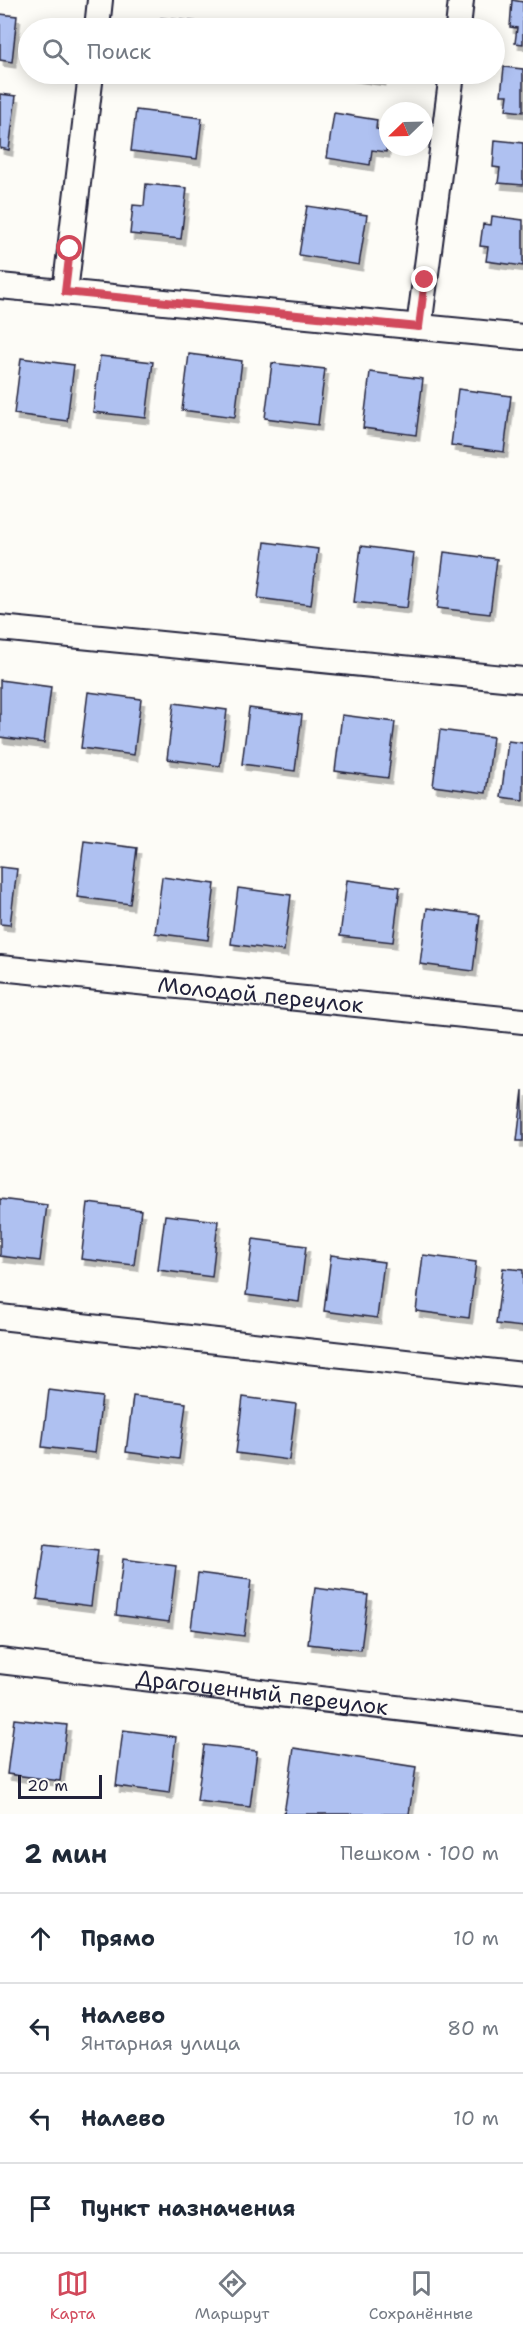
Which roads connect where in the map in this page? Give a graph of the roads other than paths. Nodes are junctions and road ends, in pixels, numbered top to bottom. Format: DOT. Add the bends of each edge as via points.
graph roads {
  1 [pos="100,0"];
  2 [pos="461,0"];
  3 [pos="98,18"];
  4 [pos="459,18"];
  5 [pos="90,84"];
  6 [pos="451,84"];
  7 [pos="0,286"];
  8 [pos="65,292"];
  9 [pos="419,327"];
  10 [pos="523,337"];
  11 [pos="0,628"];
  12 [pos="523,680"];
  13 [pos="0,968"];
  14 [pos="523,1021"];
  15 [pos="0,1317"];
  16 [pos="523,1375"];
  17 [pos="0,1662"];
  18 [pos="523,1723"];
  1 -- 3 [label="street"];
  2 -- 4 [label="street"];
  5 -- 8 [label="street"];
  6 -- 9 [label="street"];
  7 -- 8 [label="street"];
  8 -- 9 [label="street"];
  9 -- 10 [label="street"];
  11 -- 12 [label="street"];
  13 -- 14 [label="street, Молодой переулок"];
  15 -- 16 [label="street"];
  17 -- 18 [label="street, Драгоценный переулок"];
}
